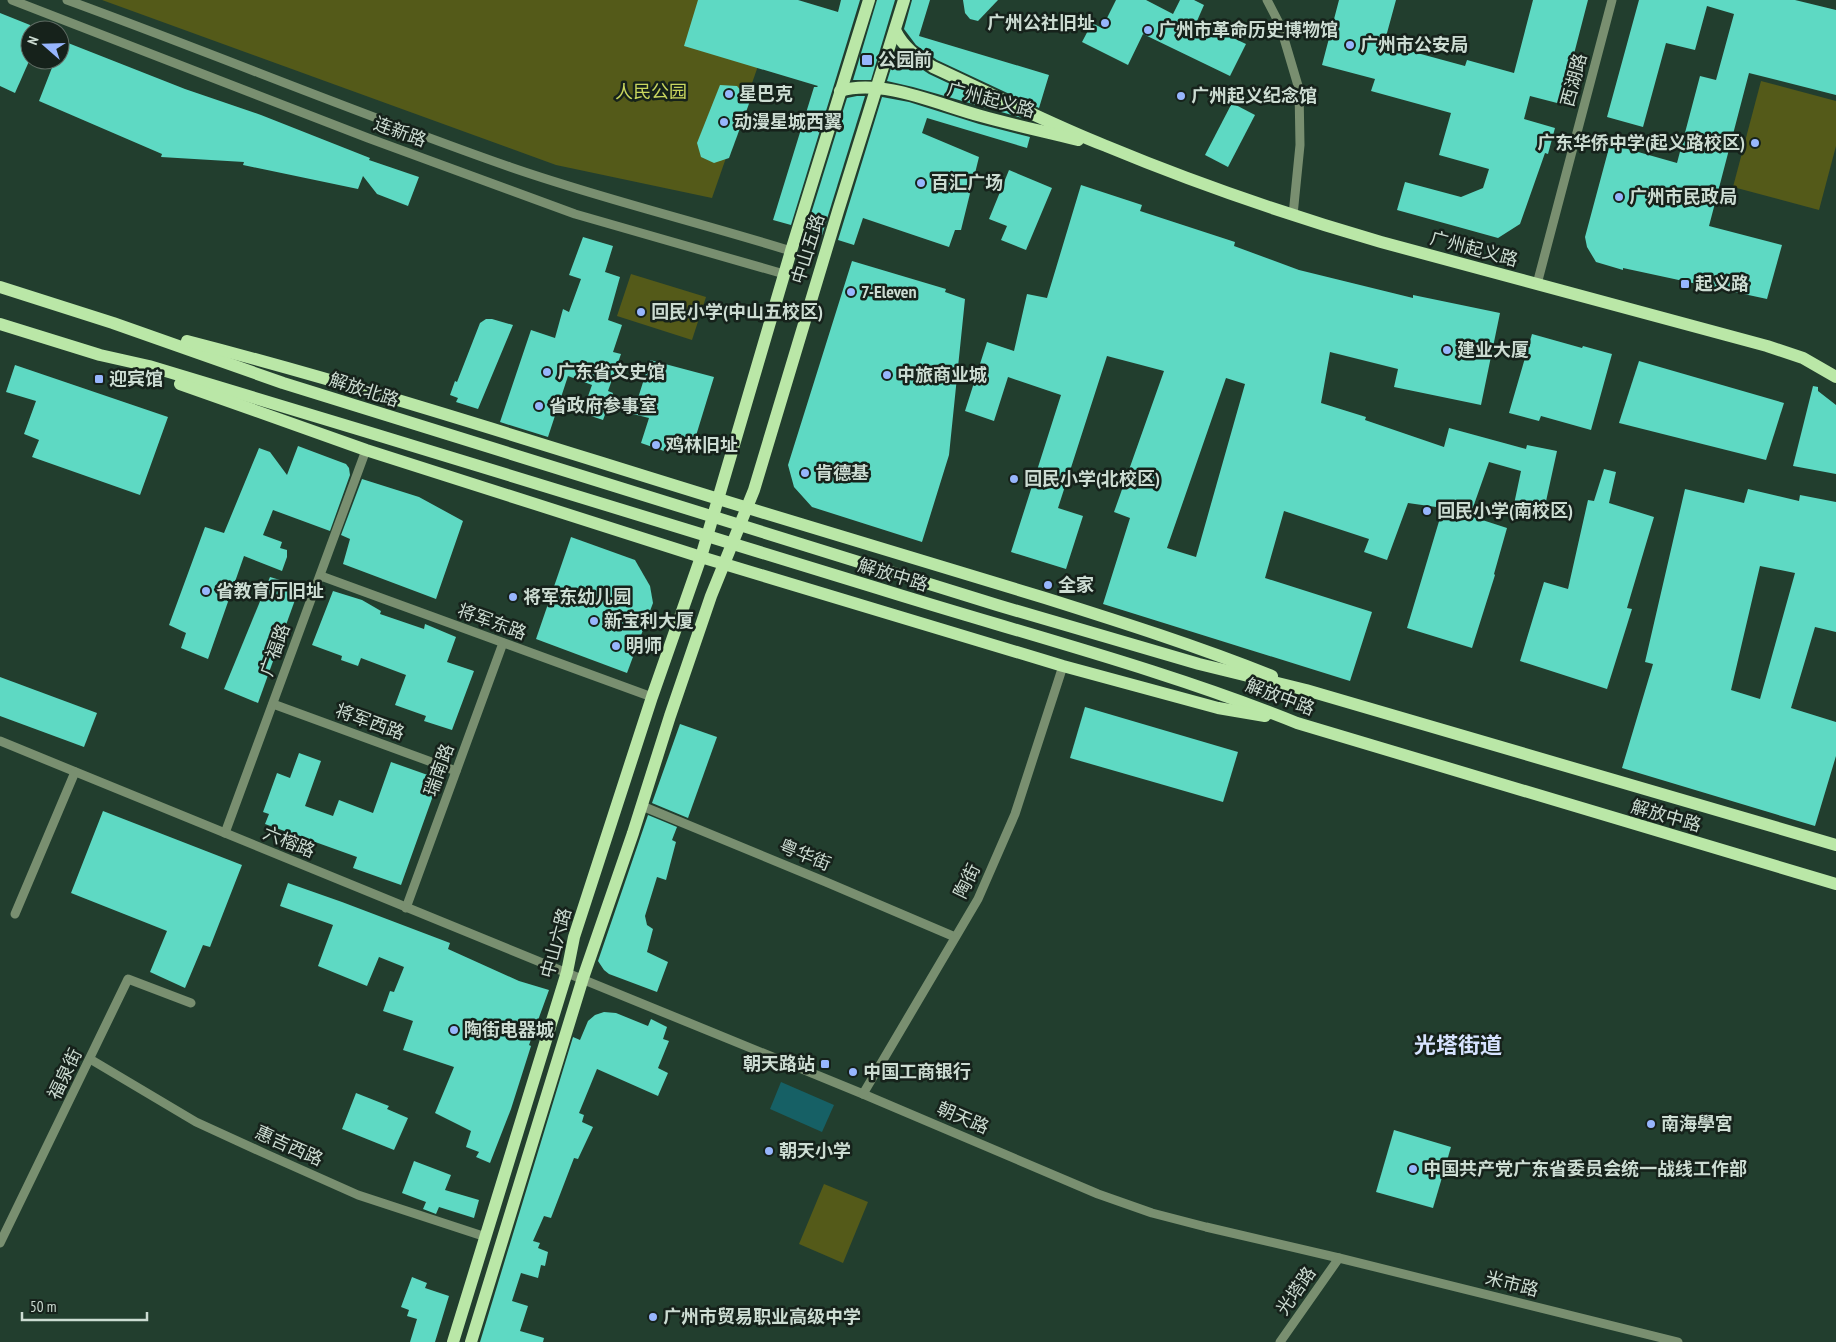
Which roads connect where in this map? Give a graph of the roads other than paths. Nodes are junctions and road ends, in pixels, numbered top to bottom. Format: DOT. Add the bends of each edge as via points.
graph roads {
  1 [pos="12,0"];
  2 [pos="67,0"];
  3 [pos="869,0"];
  4 [pos="904,0"];
  5 [pos="1267,0"];
  6 [pos="1612,0"];
  7 [pos="895,30"];
  8 [pos="877,88"];
  9 [pos="840,91"];
  10 [pos="1105,146"];
  11 [pos="1293,215"];
  12 [pos="791,251"];
  13 [pos="784,274"];
  14 [pos="1538,284"];
  15 [pos="0,287"];
  16 [pos="113,322"];
  17 [pos="0,324"];
  18 [pos="100,355"];
  19 [pos="1836,377"];
  20 [pos="366,450"];
  21 [pos="718,498"];
  22 [pos="748,508"];
  23 [pos="719,520"];
  24 [pos="702,557"];
  25 [pos="724,564"];
  26 [pos="321,576"];
  27 [pos="503,643"];
  28 [pos="1064,666"];
  29 [pos="1306,690"];
  30 [pos="652,698"];
  31 [pos="273,704"];
  32 [pos="1297,723"];
  33 [pos="0,741"];
  34 [pos="456,771"];
  35 [pos="75,772"];
  36 [pos="642,806"];
  37 [pos="224,833"];
  38 [pos="1836,845"];
  39 [pos="1836,884"];
  40 [pos="406,908"];
  41 [pos="14,914"];
  42 [pos="955,937"];
  43 [pos="567,972"];
  44 [pos="583,978"];
  45 [pos="191,1003"];
  46 [pos="90,1059"];
  47 [pos="864,1094"];
  48 [pos="486,1237"];
  49 [pos="0,1243"];
  50 [pos="1339,1258"];
  51 [pos="454,1342"];
  52 [pos="470,1342"];
  53 [pos="1280,1342"];
  54 [pos="1678,1342"];
  1 -- 13 [label="street, 连新路" via="368,138 575,214"];
  2 -- 12 [label="street, 连新路" via="510,167"];
  3 -- 9 [label="main road, 中山五路"];
  4 -- 7 [label="main road, 中山五路"];
  5 -- 11 [label="street" via="1280,25 1299,89 1300,145"];
  6 -- 14 [label="street, 西湖路"];
  7 -- 8 [label="main road, 中山五路"];
  7 -- 10 [label="main road, 广州起义路" via="918,58 933,67"];
  8 -- 9 [label="main road, 广州起义路" via="861,86"];
  8 -- 10 [label="main road, 广州起义路"];
  8 -- 22 [label="main road, 中山五路"];
  9 -- 12 [label="main road, 中山五路"];
  10 -- 11 [label="main road, 广州起义路"];
  11 -- 14 [label="main road, 广州起义路" via="1372,240"];
  12 -- 13 [label="main road, 中山五路"];
  13 -- 21 [label="main road, 中山五路"];
  14 -- 19 [label="main road, 广州起义路" via="1767,346 1803,358"];
  15 -- 16 [label="main road, 解放北路"];
  16 -- 21 [label="main road" via="343,383"];
  16 -- 23 [label="main road, 解放北路" via="283,383"];
  17 -- 18 [label="main road"];
  18 -- 20 [label="main road"];
  18 -- 32 [label="main road, 解放中路" via="149,366 440,453 1194,684"];
  20 -- 24 [label="main road"];
  20 -- 26 [label="street, 广福路"];
  21 -- 22 [label="main road"];
  21 -- 24 [label="main road, 中山五路"];
  22 -- 25 [label="main road, 中山五路"];
  22 -- 29 [label="main road" via="1118,621 1232,660"];
  23 -- 29 [label="main road, 解放中路" via="1199,664"];
  24 -- 25 [label="main road"];
  24 -- 30 [label="main road, 中山六路"];
  25 -- 28 [label="main road"];
  25 -- 36 [label="main road, 中山六路"];
  26 -- 27 [label="street, 将军东路"];
  26 -- 31 [label="street, 广福路"];
  27 -- 30 [label="street, 将军东路"];
  27 -- 34 [label="street, 瑞南路"];
  28 -- 32 [label="main road" via="1218,708"];
  28 -- 42 [label="street, 陶街" via="1016,814 978,899"];
  29 -- 38 [label="main road, 解放中路"];
  30 -- 43 [label="main road, 中山六路" via="574,937"];
  31 -- 34 [label="street, 将军西路"];
  31 -- 37 [label="street, 广福路"];
  32 -- 39 [label="main road, 解放中路"];
  33 -- 35 [label="street, 六榕路"];
  34 -- 40 [label="street, 瑞南路"];
  35 -- 37 [label="street, 六榕路"];
  35 -- 41 [label="street"];
  36 -- 42 [label="street, 粤华街"];
  36 -- 44 [label="main road, 中山六路"];
  37 -- 40 [label="street, 六榕路"];
  40 -- 43 [label="street, 六榕路"];
  42 -- 47 [label="street, 陶街"];
  43 -- 44 [label="street, 六榕路"];
  43 -- 48 [label="main road, 中山六路"];
  44 -- 47 [label="street, 朝天路"];
  44 -- 52 [label="main road, 中山六路"];
  45 -- 46 [label="street, 福泉街" via="128,979"];
  46 -- 48 [label="street, 惠吉西路" via="196,1122 266,1154 358,1195"];
  46 -- 49 [label="street, 福泉街"];
  47 -- 50 [label="street, 朝天路" via="1098,1194 1152,1213"];
  48 -- 51 [label="main road, 中山六路"];
  50 -- 53 [label="street, 光塔路"];
  50 -- 54 [label="street, 米市路"];
}
